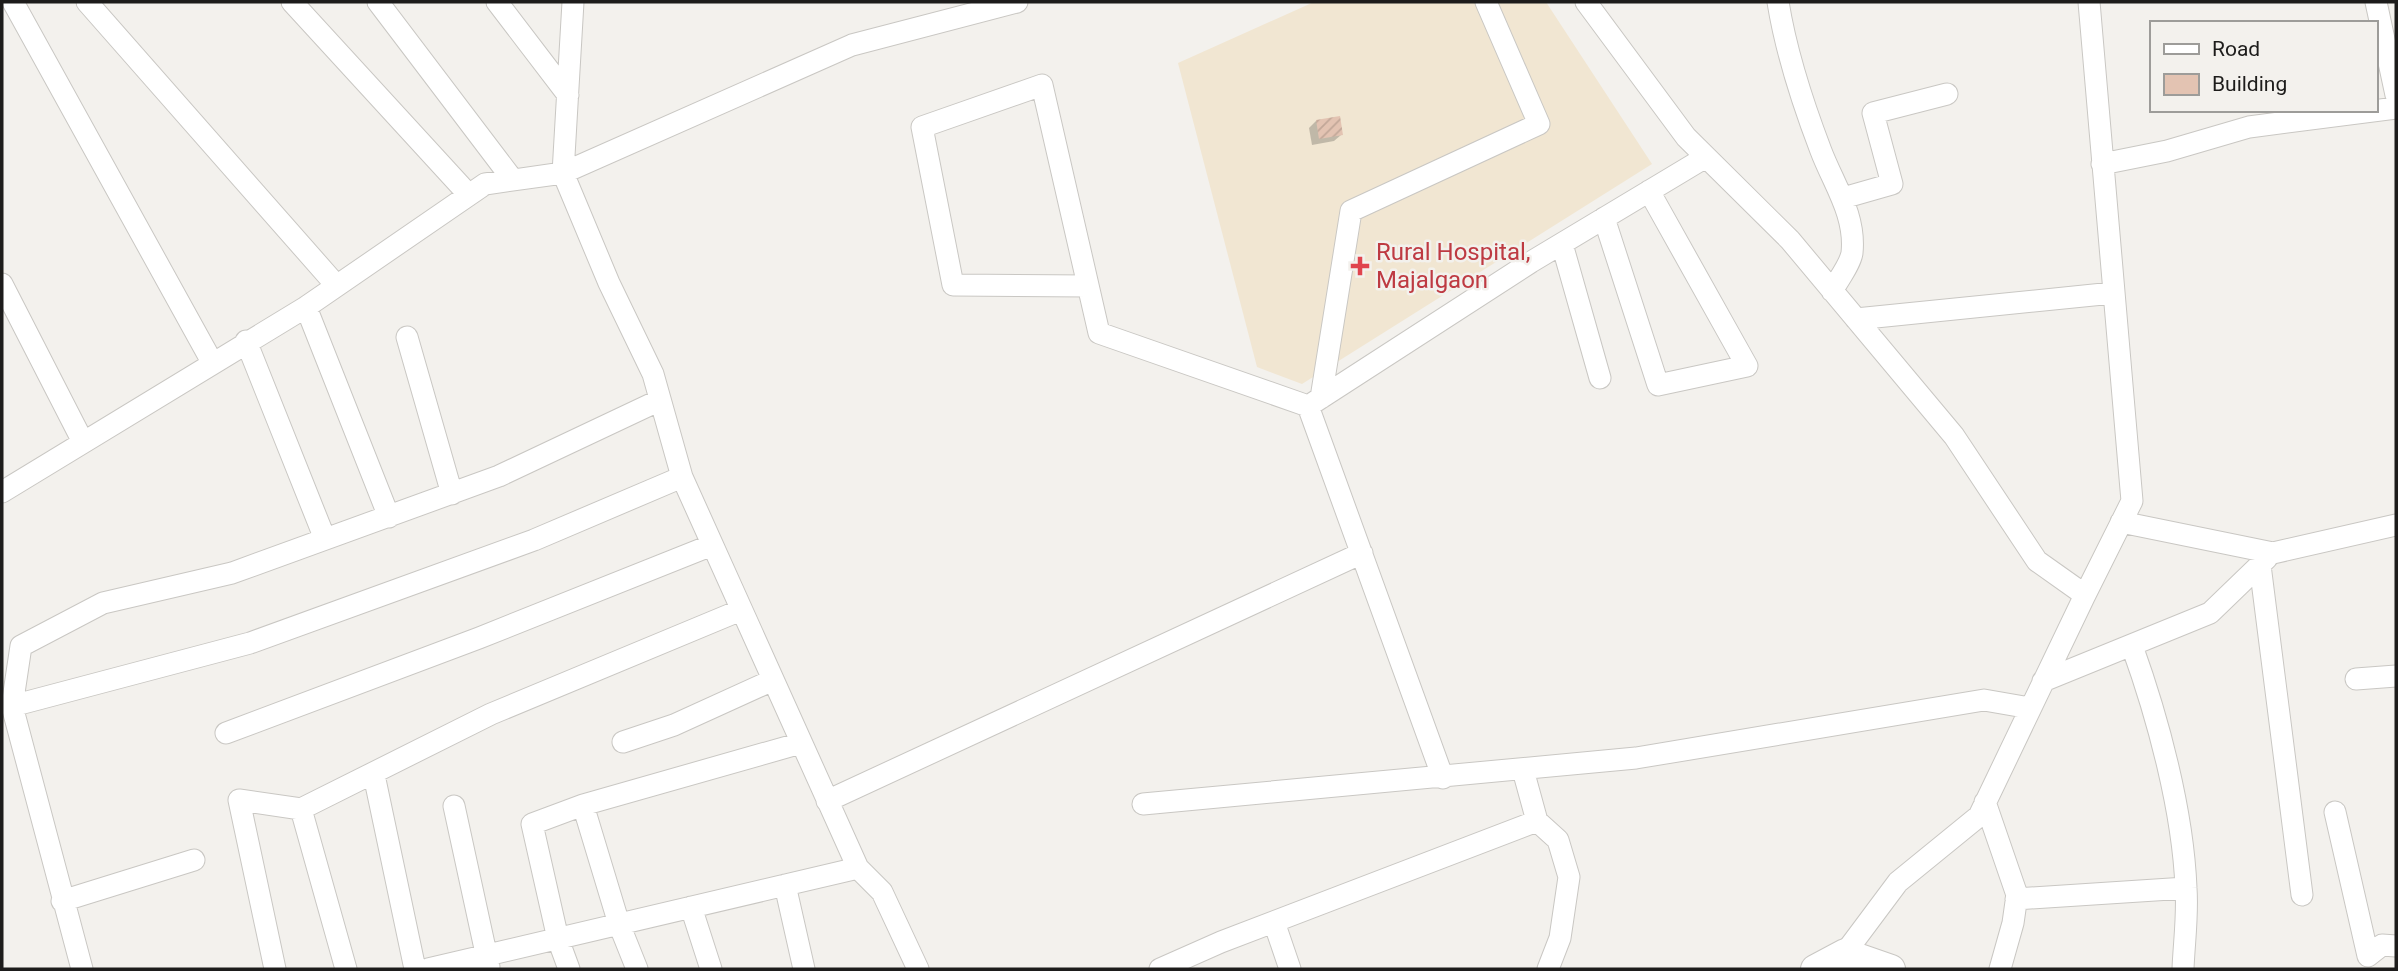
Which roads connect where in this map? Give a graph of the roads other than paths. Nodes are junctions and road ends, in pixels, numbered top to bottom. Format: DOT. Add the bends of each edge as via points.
graph roads {
  1 [pos="13,2"];
  2 [pos="87,2"];
  3 [pos="292,2"];
  4 [pos="378,2"];
  5 [pos="497,2"];
  6 [pos="573,2"];
  7 [pos="1017,2"];
  8 [pos="1486,2"];
  9 [pos="1586,2"];
  10 [pos="1778,2"];
  11 [pos="2089,2"];
  12 [pos="2376,2"];
  13 [pos="568,94"];
  14 [pos="1947,94"];
  15 [pos="2396,95"];
  16 [pos="2396,108"];
  17 [pos="2377,110"];
  18 [pos="2365,112"];
  19 [pos="1706,157"];
  20 [pos="2102,164"];
  21 [pos="564,173"];
  22 [pos="513,180"];
  23 [pos="1650,191"];
  24 [pos="469,195"];
  25 [pos="1843,198"];
  26 [pos="1604,218"];
  27 [pos="1562,244"];
  28 [pos="2,285"];
  29 [pos="336,285"];
  30 [pos="1088,286"];
  31 [pos="1832,291"];
  32 [pos="2113,293"];
  33 [pos="306,307"];
  34 [pos="1856,319"];
  35 [pos="407,337"];
  36 [pos="246,341"];
  37 [pos="212,362"];
  38 [pos="1600,379"];
  39 [pos="660,400"];
  40 [pos="1315,402"];
  41 [pos="83,442"];
  42 [pos="682,477"];
  43 [pos="2,492"];
  44 [pos="452,494"];
  45 [pos="389,517"];
  46 [pos="2121,522"];
  47 [pos="2396,525"];
  48 [pos="325,540"];
  49 [pos="712,545"];
  50 [pos="1362,553"];
  51 [pos="2267,559"];
  52 [pos="2085,595"];
  53 [pos="741,610"];
  54 [pos="2132,646"];
  55 [pos="2396,676"];
  56 [pos="2356,679"];
  57 [pos="773,680"];
  58 [pos="2043,681"];
  59 [pos="12,706"];
  60 [pos="2030,708"];
  61 [pos="226,733"];
  62 [pos="623,742"];
  63 [pos="801,743"];
  64 [pos="1523,770"];
  65 [pos="373,775"];
  66 [pos="1443,778"];
  67 [pos="827,801"];
  68 [pos="1985,802"];
  69 [pos="1143,804"];
  70 [pos="583,805"];
  71 [pos="454,806"];
  72 [pos="301,809"];
  73 [pos="2335,812"];
  74 [pos="1537,821"];
  75 [pos="194,860"];
  76 [pos="858,868"];
  77 [pos="785,885"];
  78 [pos="2186,888"];
  79 [pos="2302,894"];
  80 [pos="2016,899"];
  81 [pos="62,901"];
  82 [pos="691,907"];
  83 [pos="1274,922"];
  84 [pos="620,924"];
  85 [pos="558,939"];
  86 [pos="2396,946"];
  87 [pos="2368,962"];
  88 [pos="487,963"];
  89 [pos="1826,964"];
  90 [pos="82,969"];
  91 [pos="275,969"];
  92 [pos="346,969"];
  93 [pos="415,969"];
  94 [pos="428,969"];
  95 [pos="569,969"];
  96 [pos="637,969"];
  97 [pos="711,969"];
  98 [pos="804,969"];
  99 [pos="918,969"];
  100 [pos="1160,969"];
  101 [pos="1290,969"];
  102 [pos="1548,969"];
  103 [pos="1891,969"];
  104 [pos="2000,969"];
  105 [pos="2183,969"];
  1 -- 37 [label="street"];
  2 -- 29 [label="street"];
  3 -- 24 [label="street"];
  4 -- 22 [label="street"];
  5 -- 13 [label="street"];
  6 -- 13 [label="street"];
  7 -- 21 [label="street" via="852,45"];
  8 -- 40 [label="street" via="1539,124 1351,211"];
  9 -- 19 [label="street" via="1686,137"];
  10 -- 25 [label="street" via="1783,35 1817,139"];
  11 -- 20 [label="street"];
  12 -- 15 [label="street"];
  13 -- 21 [label="street"];
  14 -- 25 [label="street" via="1873,113 1892,184"];
  16 -- 17 [label="street"];
  18 -- 20 [label="street" via="2249,127"];
  19 -- 23 [label="street"];
  19 -- 31 [label="street" via="1790,240"];
  20 -- 32 [label="street"];
  21 -- 22 [label="street"];
  21 -- 39 [label="street" via="653,374"];
  22 -- 24 [label="street" via="485,184"];
  23 -- 26 [label="street"];
  23 -- 26 [label="street" via="1748,366 1658,385"];
  24 -- 29 [label="street"];
  25 -- 31 [label="street" via="1852,230 1852,256"];
  26 -- 27 [label="street"];
  27 -- 38 [label="street"];
  27 -- 40 [label="street"];
  28 -- 41 [label="street"];
  29 -- 33 [label="street"];
  30 -- 30 [label="street" via="1042,85 922,127 953,285"];
  30 -- 40 [label="street" via="1099,333"];
  31 -- 34 [label="street"];
  32 -- 34 [label="street"];
  32 -- 46 [label="street" via="2132,501"];
  33 -- 36 [label="street"];
  33 -- 45 [label="street"];
  34 -- 52 [label="street" via="1954,436 2037,561"];
  35 -- 44 [label="street"];
  36 -- 37 [label="street"];
  36 -- 48 [label="street"];
  37 -- 41 [label="street"];
  39 -- 42 [label="street"];
  39 -- 44 [label="street"];
  40 -- 50 [label="street"];
  41 -- 43 [label="street"];
  42 -- 49 [label="street"];
  42 -- 59 [label="street" via="534,540 250,643"];
  44 -- 45 [label="street"];
  45 -- 48 [label="street"];
  46 -- 51 [label="street"];
  46 -- 52 [label="street"];
  47 -- 51 [label="street"];
  48 -- 59 [label="street" via="232,573 103,603 21,646"];
  49 -- 53 [label="street"];
  49 -- 61 [label="street"];
  50 -- 66 [label="street"];
  50 -- 67 [label="street"];
  51 -- 54 [label="street" via="2210,613"];
  51 -- 79 [label="street"];
  52 -- 58 [label="street"];
  53 -- 57 [label="street"];
  53 -- 65 [label="street" via="491,714"];
  54 -- 58 [label="street"];
  54 -- 78 [label="street" via="2172,787"];
  55 -- 56 [label="street"];
  57 -- 62 [label="street" via="674,725"];
  57 -- 63 [label="street"];
  58 -- 60 [label="street"];
  59 -- 81 [label="street"];
  60 -- 64 [label="street" via="1984,700 1636,758"];
  60 -- 68 [label="street"];
  63 -- 67 [label="street"];
  63 -- 70 [label="street"];
  64 -- 66 [label="street"];
  64 -- 74 [label="street"];
  65 -- 72 [label="street"];
  65 -- 93 [label="street"];
  66 -- 69 [label="street"];
  67 -- 76 [label="street"];
  68 -- 80 [label="street"];
  68 -- 89 [label="street" via="1979,816 1898,882"];
  70 -- 84 [label="street"];
  70 -- 85 [label="street" via="532,824"];
  71 -- 88 [label="street"];
  72 -- 91 [label="street" via="239,800"];
  72 -- 92 [label="street"];
  73 -- 87 [label="street"];
  74 -- 83 [label="street"];
  74 -- 102 [label="street" via="1558,840 1569,877 1560,938"];
  75 -- 81 [label="street"];
  76 -- 77 [label="street"];
  76 -- 99 [label="street" via="882,892"];
  77 -- 82 [label="street"];
  77 -- 98 [label="street"];
  78 -- 80 [label="street"];
  78 -- 105 [label="street"];
  80 -- 104 [label="street"];
  81 -- 90 [label="street"];
  82 -- 84 [label="street"];
  82 -- 97 [label="street"];
  83 -- 100 [label="street"];
  83 -- 101 [label="street"];
  84 -- 85 [label="street"];
  84 -- 96 [label="street"];
  85 -- 88 [label="street"];
  85 -- 95 [label="street"];
  86 -- 87 [label="street" via="2382,946"];
  88 -- 94 [label="street"];
  89 -- 103 [label="main road"];
}
